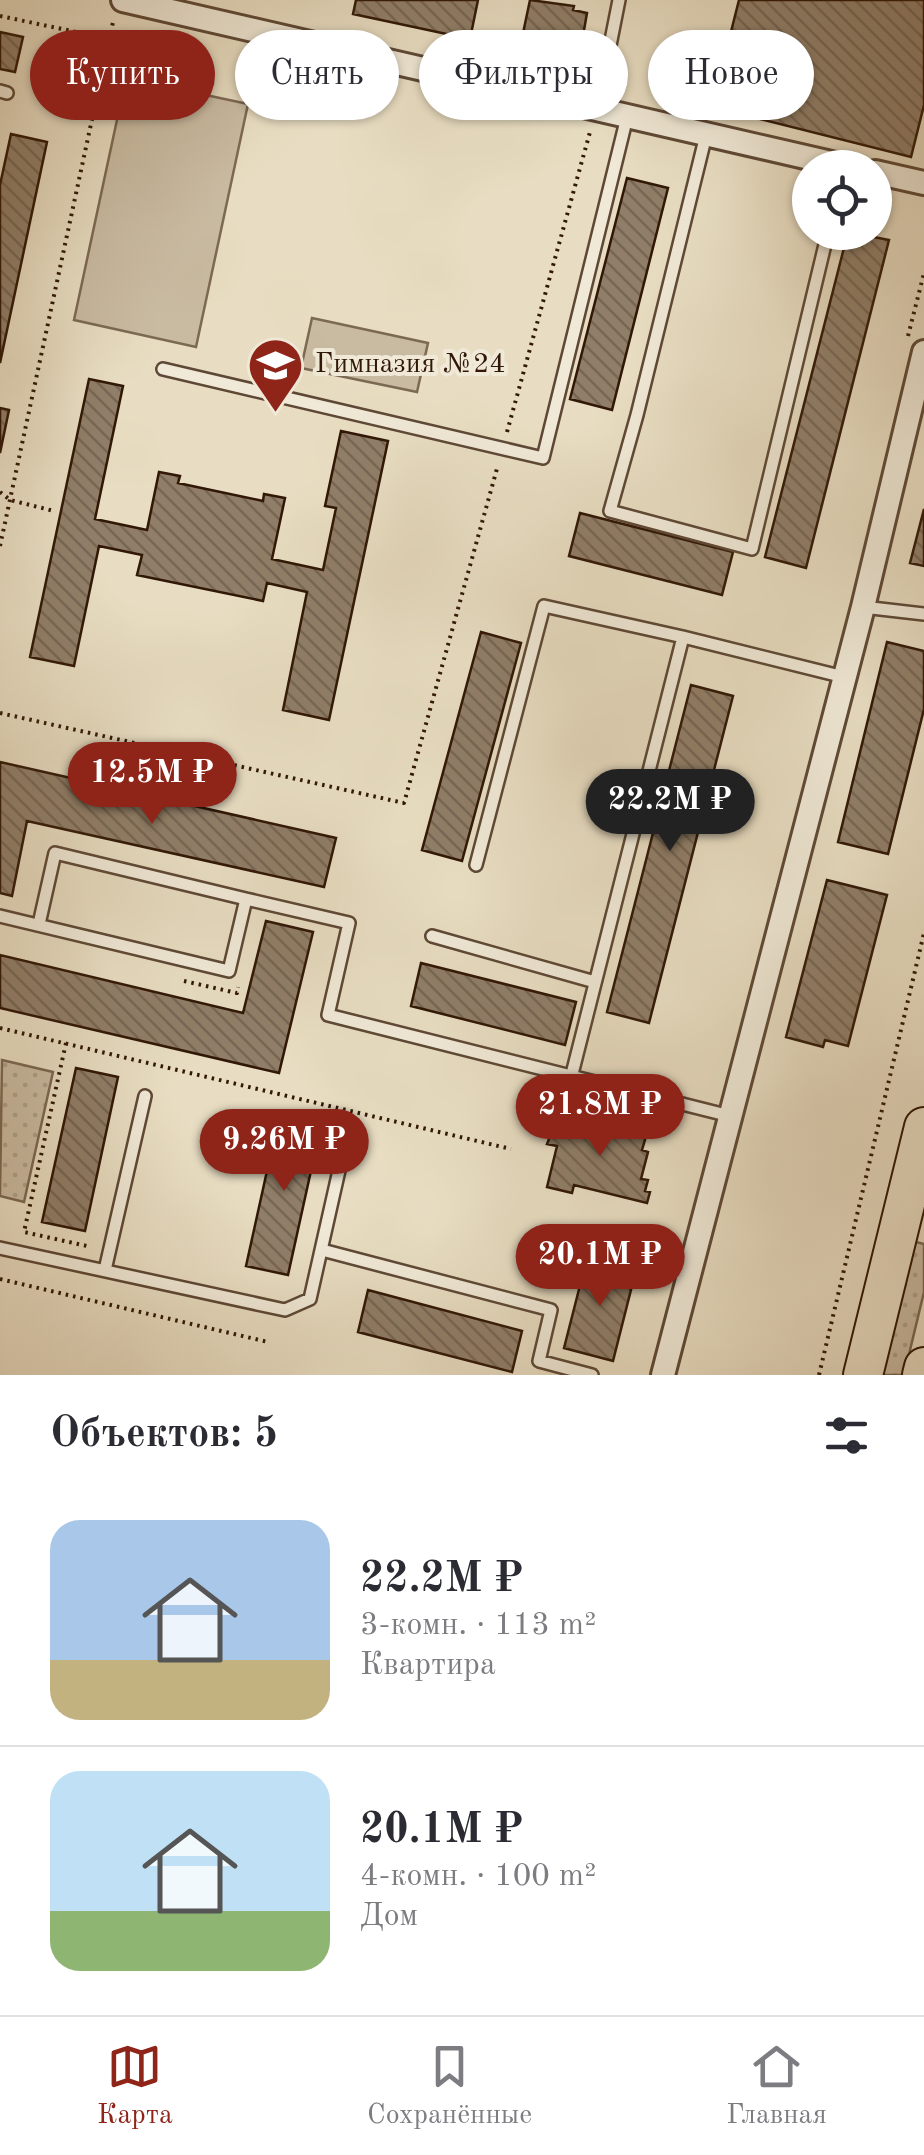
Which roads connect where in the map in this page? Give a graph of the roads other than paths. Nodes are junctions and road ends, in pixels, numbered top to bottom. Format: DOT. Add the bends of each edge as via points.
graph roads {
  1 [pos="619,0"];
  2 [pos="119,8"];
  3 [pos="613,30"];
  4 [pos="419,72"];
  5 [pos="628,117"];
  6 [pos="626,120"];
  7 [pos="706,135"];
  8 [pos="792,154"];
  9 [pos="892,176"];
  10 [pos="924,183"];
  11 [pos="824,250"];
  12 [pos="924,352"];
  13 [pos="163,369"];
  14 [pos="862,607"];
  15 [pos="924,614"];
  16 [pos="683,637"];
  17 [pos="844,677"];
  18 [pos="476,865"];
  19 [pos="246,899"];
  20 [pos="0,916"];
  21 [pos="38,924"];
  22 [pos="432,936"];
  23 [pos="595,982"];
  24 [pos="572,1074"];
  25 [pos="146,1096"];
  26 [pos="730,1116"];
  27 [pos="924,1127"];
  28 [pos="347,1135"];
  29 [pos="912,1227"];
  30 [pos="0,1248"];
  31 [pos="322,1250"];
  32 [pos="105,1270"];
  33 [pos="540,1361"];
  34 [pos="924,1367"];
  35 [pos="536,1375"];
  36 [pos="592,1375"];
  37 [pos="663,1375"];
  38 [pos="863,1375"];
  39 [pos="922,1375"];
  1 -- 3 [label="lane"];
  2 -- 4 [label="street"];
  5 -- 7 [label="street"];
  6 -- 13 [label="lane" via="543,458"];
  7 -- 8 [label="street"];
  7 -- 11 [label="lane" via="610,511 752,549"];
  9 -- 10 [label="street"];
  12 -- 14 [label="street"];
  14 -- 15 [label="lane"];
  14 -- 17 [label="street"];
  16 -- 17 [label="lane"];
  16 -- 18 [label="lane" via="544,606"];
  16 -- 23 [label="lane"];
  17 -- 26 [label="street"];
  19 -- 21 [label="lane" via="55,853"];
  19 -- 21 [label="lane" via="229,971"];
  19 -- 24 [label="lane" via="349,922 328,1014"];
  20 -- 21 [label="lane"];
  22 -- 23 [label="lane"];
  23 -- 24 [label="lane"];
  24 -- 26 [label="lane"];
  25 -- 32 [label="lane"];
  26 -- 37 [label="street"];
  27 -- 29 [label="main road"];
  28 -- 31 [label="lane"];
  29 -- 38 [label="main road"];
  30 -- 32 [label="lane"];
  31 -- 32 [label="lane" via="310,1300 285,1310"];
  31 -- 33 [label="lane" via="551,1310"];
  33 -- 35 [label="lane"];
  33 -- 36 [label="lane"];
  34 -- 39 [label="main road"];
}
